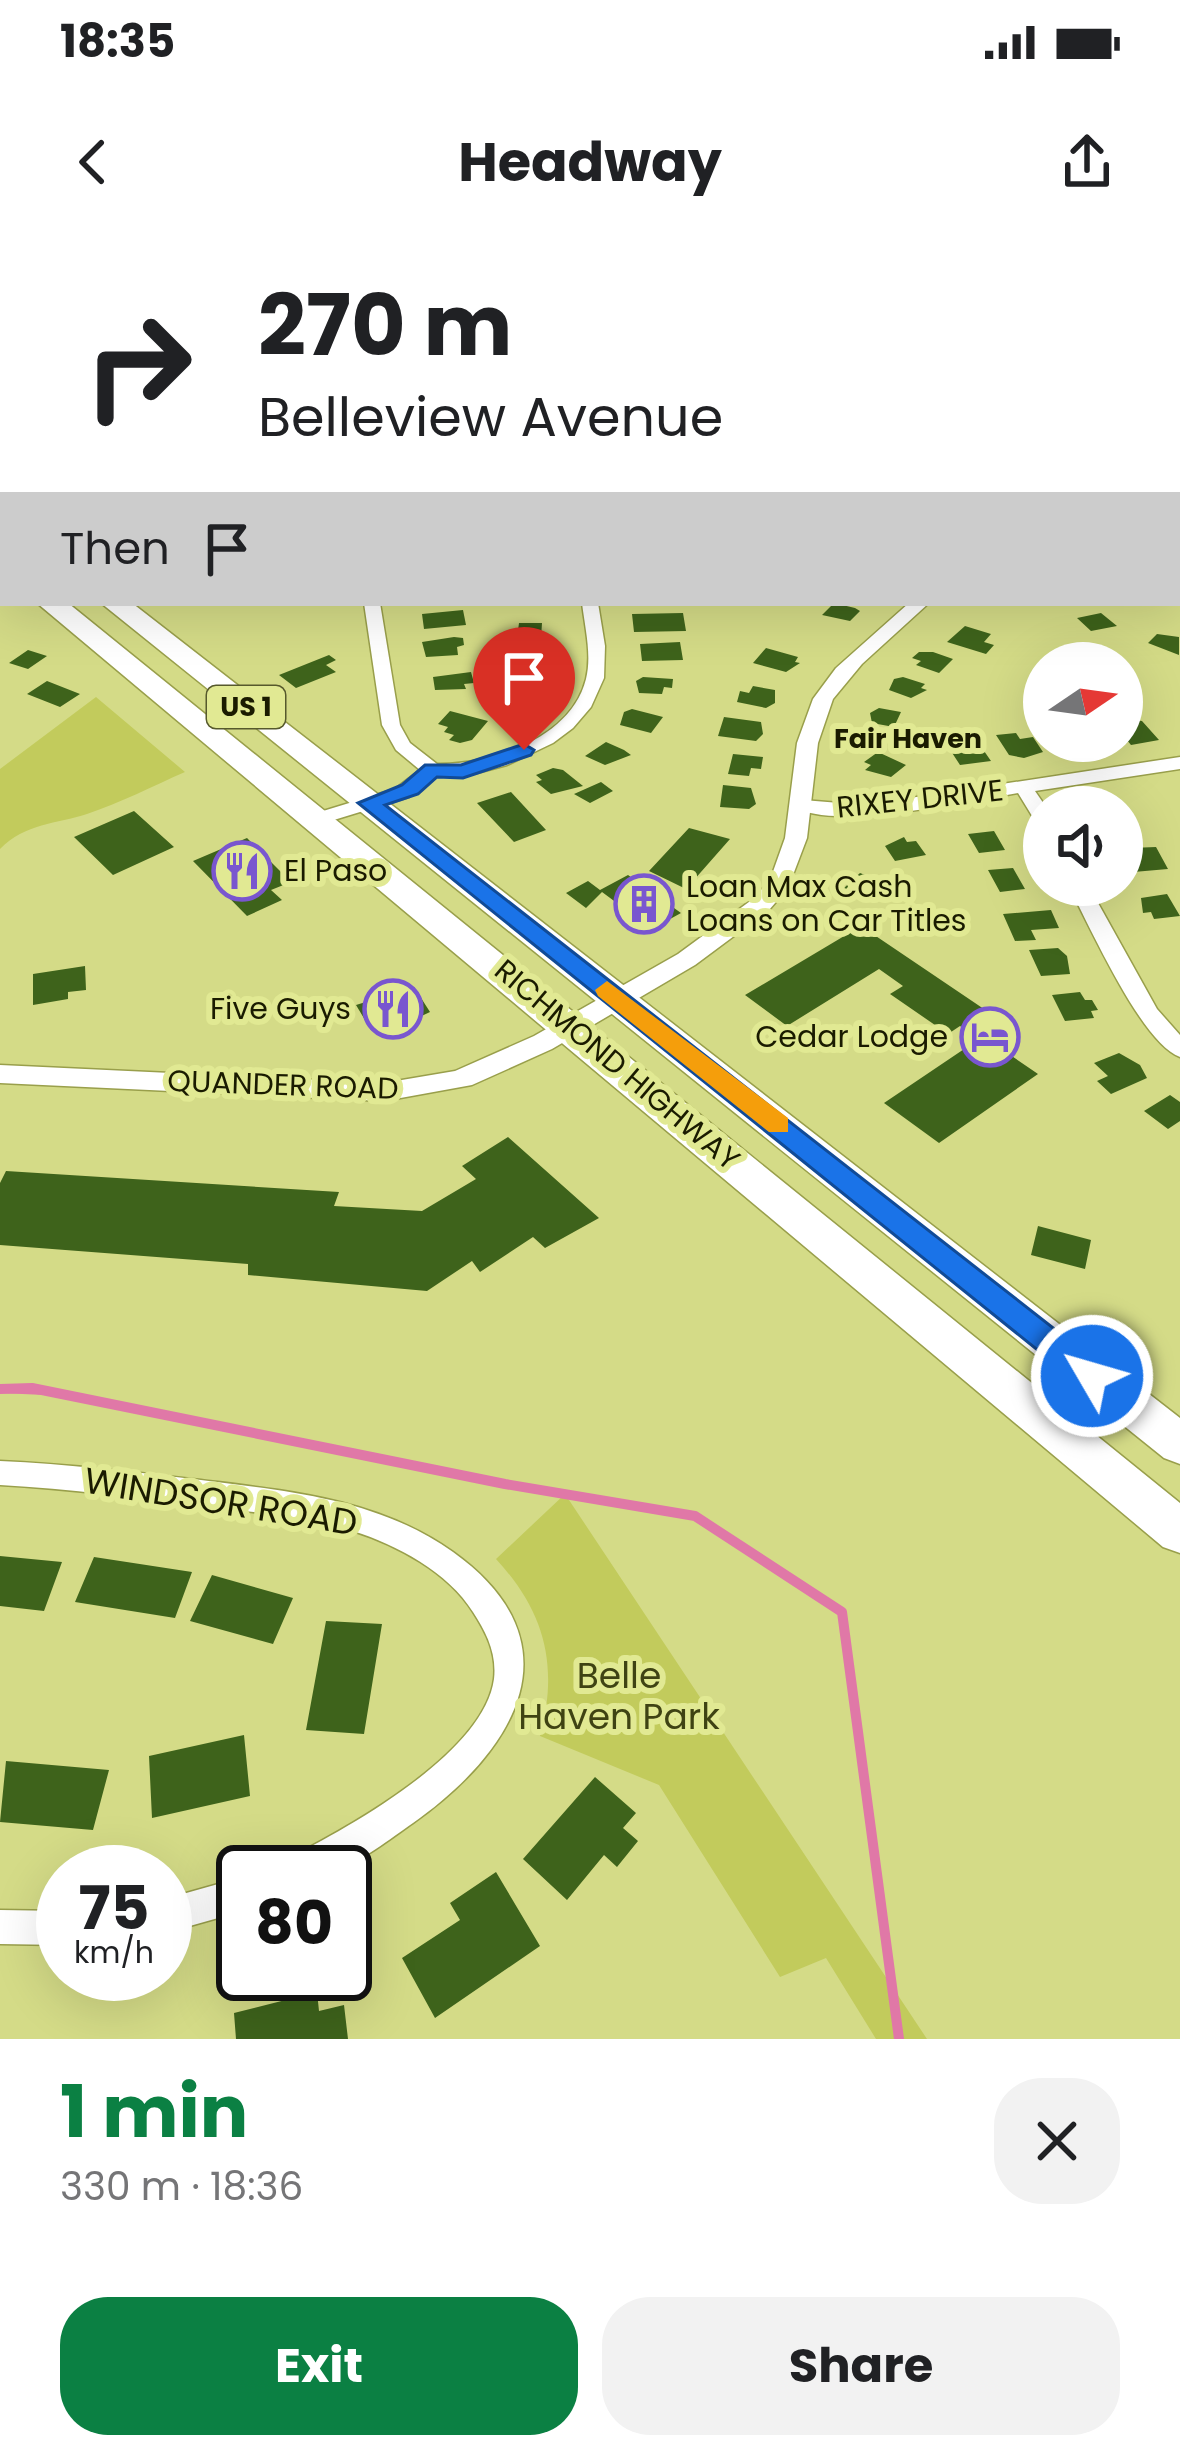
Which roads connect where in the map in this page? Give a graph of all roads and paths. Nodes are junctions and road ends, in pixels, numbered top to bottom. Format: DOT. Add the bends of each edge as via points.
graph roads {
  1 [pos="55,606"];
  2 [pos="119,606"];
  3 [pos="372,606"];
  4 [pos="590,606"];
  5 [pos="917,606"];
  6 [pos="1180,763"];
  7 [pos="432,770"];
  8 [pos="1036,786"];
  9 [pos="1023,788"];
  10 [pos="369,803"];
  11 [pos="803,806"];
  12 [pos="317,819"];
  13 [pos="1089,906"];
  14 [pos="617,998"];
  15 [pos="570,1025"];
  16 [pos="1180,1049"];
  17 [pos="0,1074"];
  18 [pos="1180,1444"];
  19 [pos="0,1473"];
  20 [pos="1180,1532"];
  21 [pos="343,1845"];
  22 [pos="0,1927"];
  23 [pos="36,1928"];
  1 -- 12 [label="highway, RICHMOND HIGHWAY / US 1"];
  2 -- 10 [label="highway, RICHMOND HIGHWAY / US 1"];
  3 -- 7 [label="street" via="392,725"];
  4 -- 7 [label="street" via="596,672 571,719 496,762"];
  5 -- 11 [label="street, QUANDER ROAD" via="824,698 810,734"];
  6 -- 8 [label="street, RIXEY DRIVE"];
  7 -- 10 [label="street" via="410,790"];
  9 -- 11 [label="street, RIXEY DRIVE" via="864,811"];
  10 -- 12 [label="street"];
  10 -- 14 [label="highway, RICHMOND HIGHWAY / US 1"];
  11 -- 14 [label="street, QUANDER ROAD" via="792,859 757,913"];
  12 -- 15 [label="highway, RICHMOND HIGHWAY / US 1"];
  13 -- 16 [label="street" via="1148,1014"];
  14 -- 15 [label="street, QUANDER ROAD"];
  14 -- 18 [label="highway, RICHMOND HIGHWAY / US 1"];
  15 -- 17 [label="street, QUANDER ROAD" via="503,1063 407,1091"];
  15 -- 20 [label="highway, RICHMOND HIGHWAY / US 1"];
  19 -- 21 [label="street, WINDSOR ROAD" via="301,1506 375,1526 456,1569 502,1626 510,1682 484,1737 457,1768"];
  22 -- 23 [label="street"];
}
